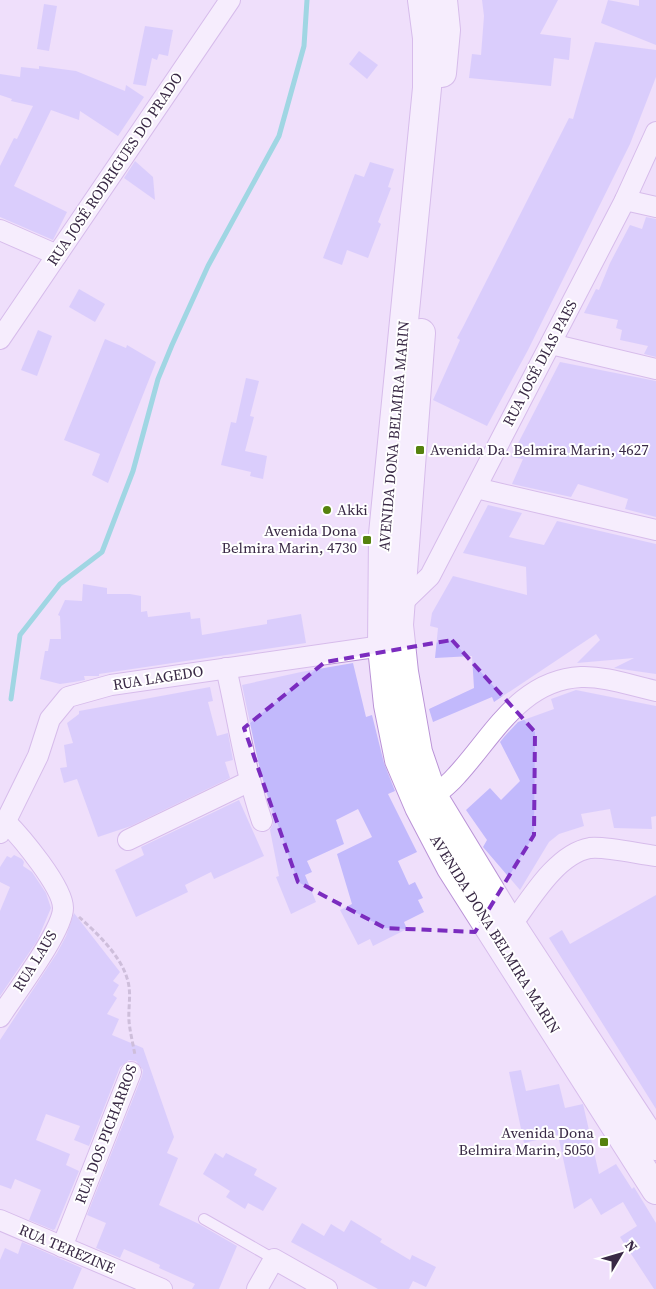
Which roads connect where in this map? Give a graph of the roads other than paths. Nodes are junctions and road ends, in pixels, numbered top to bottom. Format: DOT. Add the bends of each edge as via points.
graph roads {
  1 [pos="230,0"];
  2 [pos="422,0"];
  3 [pos="443,0"];
  4 [pos="656,132"];
  5 [pos="625,200"];
  6 [pos="656,207"];
  7 [pos="0,230"];
  8 [pos="57,255"];
  9 [pos="0,339"];
  10 [pos="550,344"];
  11 [pos="656,369"];
  12 [pos="476,488"];
  13 [pos="656,530"];
  14 [pos="401,593"];
  15 [pos="391,645"];
  16 [pos="226,668"];
  17 [pos="656,691"];
  18 [pos="248,782"];
  19 [pos="426,802"];
  20 [pos="262,821"];
  21 [pos="3,828"];
  22 [pos="128,840"];
  23 [pos="656,856"];
  24 [pos="505,934"];
  25 [pos="0,1017"];
  26 [pos="131,1072"];
  27 [pos="656,1146"];
  28 [pos="656,1190"];
  29 [pos="204,1219"];
  30 [pos="0,1220"];
  31 [pos="62,1247"];
  32 [pos="274,1259"];
  33 [pos="162,1289"];
  34 [pos="258,1289"];
  35 [pos="327,1289"];
  1 -- 8 [label="street, RUA JOSÉ RODRIGUES DO PRADO"];
  2 -- 14 [label="main road, AVENIDA DONA BELMIRA MARIN" via="427,88 383,534"];
  3 -- 14 [label="main road, AVENIDA DONA BELMIRA MARIN" via="446,30"];
  4 -- 5 [label="street, RUA JOSÉ DIAS PAES"];
  5 -- 6 [label="street"];
  5 -- 10 [label="street, RUA JOSÉ DIAS PAES"];
  7 -- 8 [label="street"];
  8 -- 9 [label="street, RUA JOSÉ RODRIGUES DO PRADO"];
  10 -- 11 [label="street"];
  10 -- 12 [label="street, RUA JOSÉ DIAS PAES"];
  12 -- 13 [label="street"];
  12 -- 14 [label="street, RUA JOSÉ DIAS PAES" via="430,576"];
  14 -- 15 [label="main road, AVENIDA DONA BELMIRA MARIN"];
  15 -- 16 [label="street, RUA LAGEDO"];
  15 -- 19 [label="main road, AVENIDA DONA BELMIRA MARIN" via="418,752"];
  16 -- 18 [label="street"];
  16 -- 21 [label="street, RUA LAGEDO" via="111,685 68,697 50,720 38,756"];
  17 -- 19 [label="street" via="596,678 556,682 518,704 506,715 459,774"];
  18 -- 20 [label="street"];
  18 -- 22 [label="street"];
  19 -- 24 [label="main road, AVENIDA DONA BELMIRA MARIN"];
  21 -- 25 [label="street, RUA LAUS" via="35,856 63,908 56,929"];
  23 -- 24 [label="street" via="591,848 572,854 559,864"];
  24 -- 27 [label="main road, AVENIDA DONA BELMIRA MARIN"];
  24 -- 28 [label="main road, AVENIDA DONA BELMIRA MARIN"];
  26 -- 31 [label="street, RUA DOS PICHARROS"];
  29 -- 32 [label="lane"];
  30 -- 31 [label="street, RUA TEREZINE"];
  31 -- 33 [label="street, RUA TEREZINE"];
  32 -- 34 [label="street"];
  32 -- 35 [label="street"];
}
